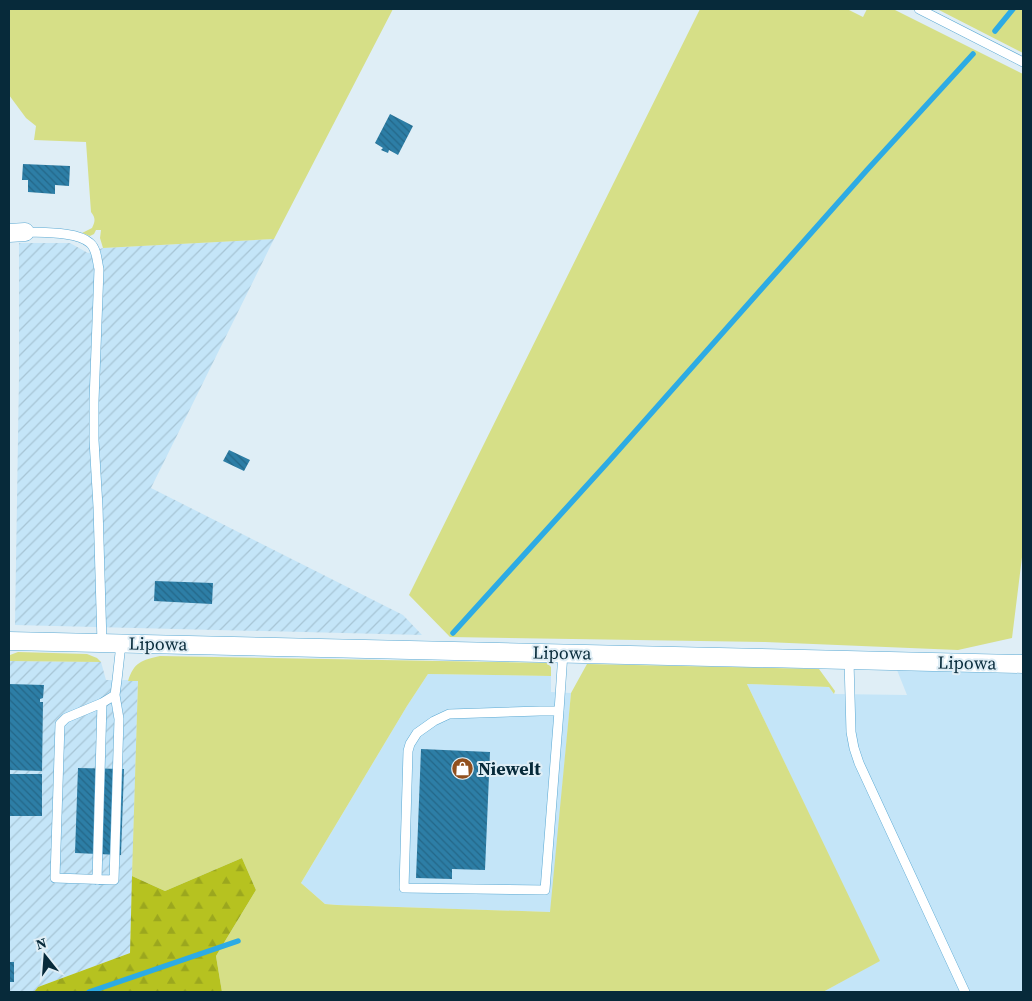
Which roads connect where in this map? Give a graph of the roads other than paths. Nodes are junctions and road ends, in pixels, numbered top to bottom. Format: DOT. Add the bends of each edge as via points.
graph roads {
  1 [pos="918,9"];
  2 [pos="1023,62"];
  3 [pos="17,232"];
  4 [pos="9,641"];
  5 [pos="102,643"];
  6 [pos="121,644"];
  7 [pos="563,653"];
  8 [pos="1023,660"];
  9 [pos="849,661"];
  10 [pos="114,695"];
  11 [pos="102,703"];
  12 [pos="559,711"];
  13 [pos="97,880"];
  14 [pos="965,992"];
  1 -- 2 [label="lane"];
  3 -- 5 [label="lane" via="79,237 91,243 96,252 99,269 94,440"];
  4 -- 5 [label="street, Lipowa"];
  5 -- 6 [label="street, Lipowa"];
  6 -- 7 [label="street, Lipowa"];
  6 -- 10 [label="lane"];
  7 -- 9 [label="street, Lipowa"];
  7 -- 12 [label="lane"];
  8 -- 9 [label="street, Lipowa"];
  9 -- 14 [label="lane" via="854,748"];
  10 -- 11 [label="lane"];
  10 -- 13 [label="lane" via="119,719 114,880"];
  11 -- 13 [label="lane"];
  11 -- 13 [label="lane" via="66,718 60,724 55,869 55,878"];
  12 -- 12 [label="lane" via="545,890 404,888 408,751 417,733 449,714"];
}
